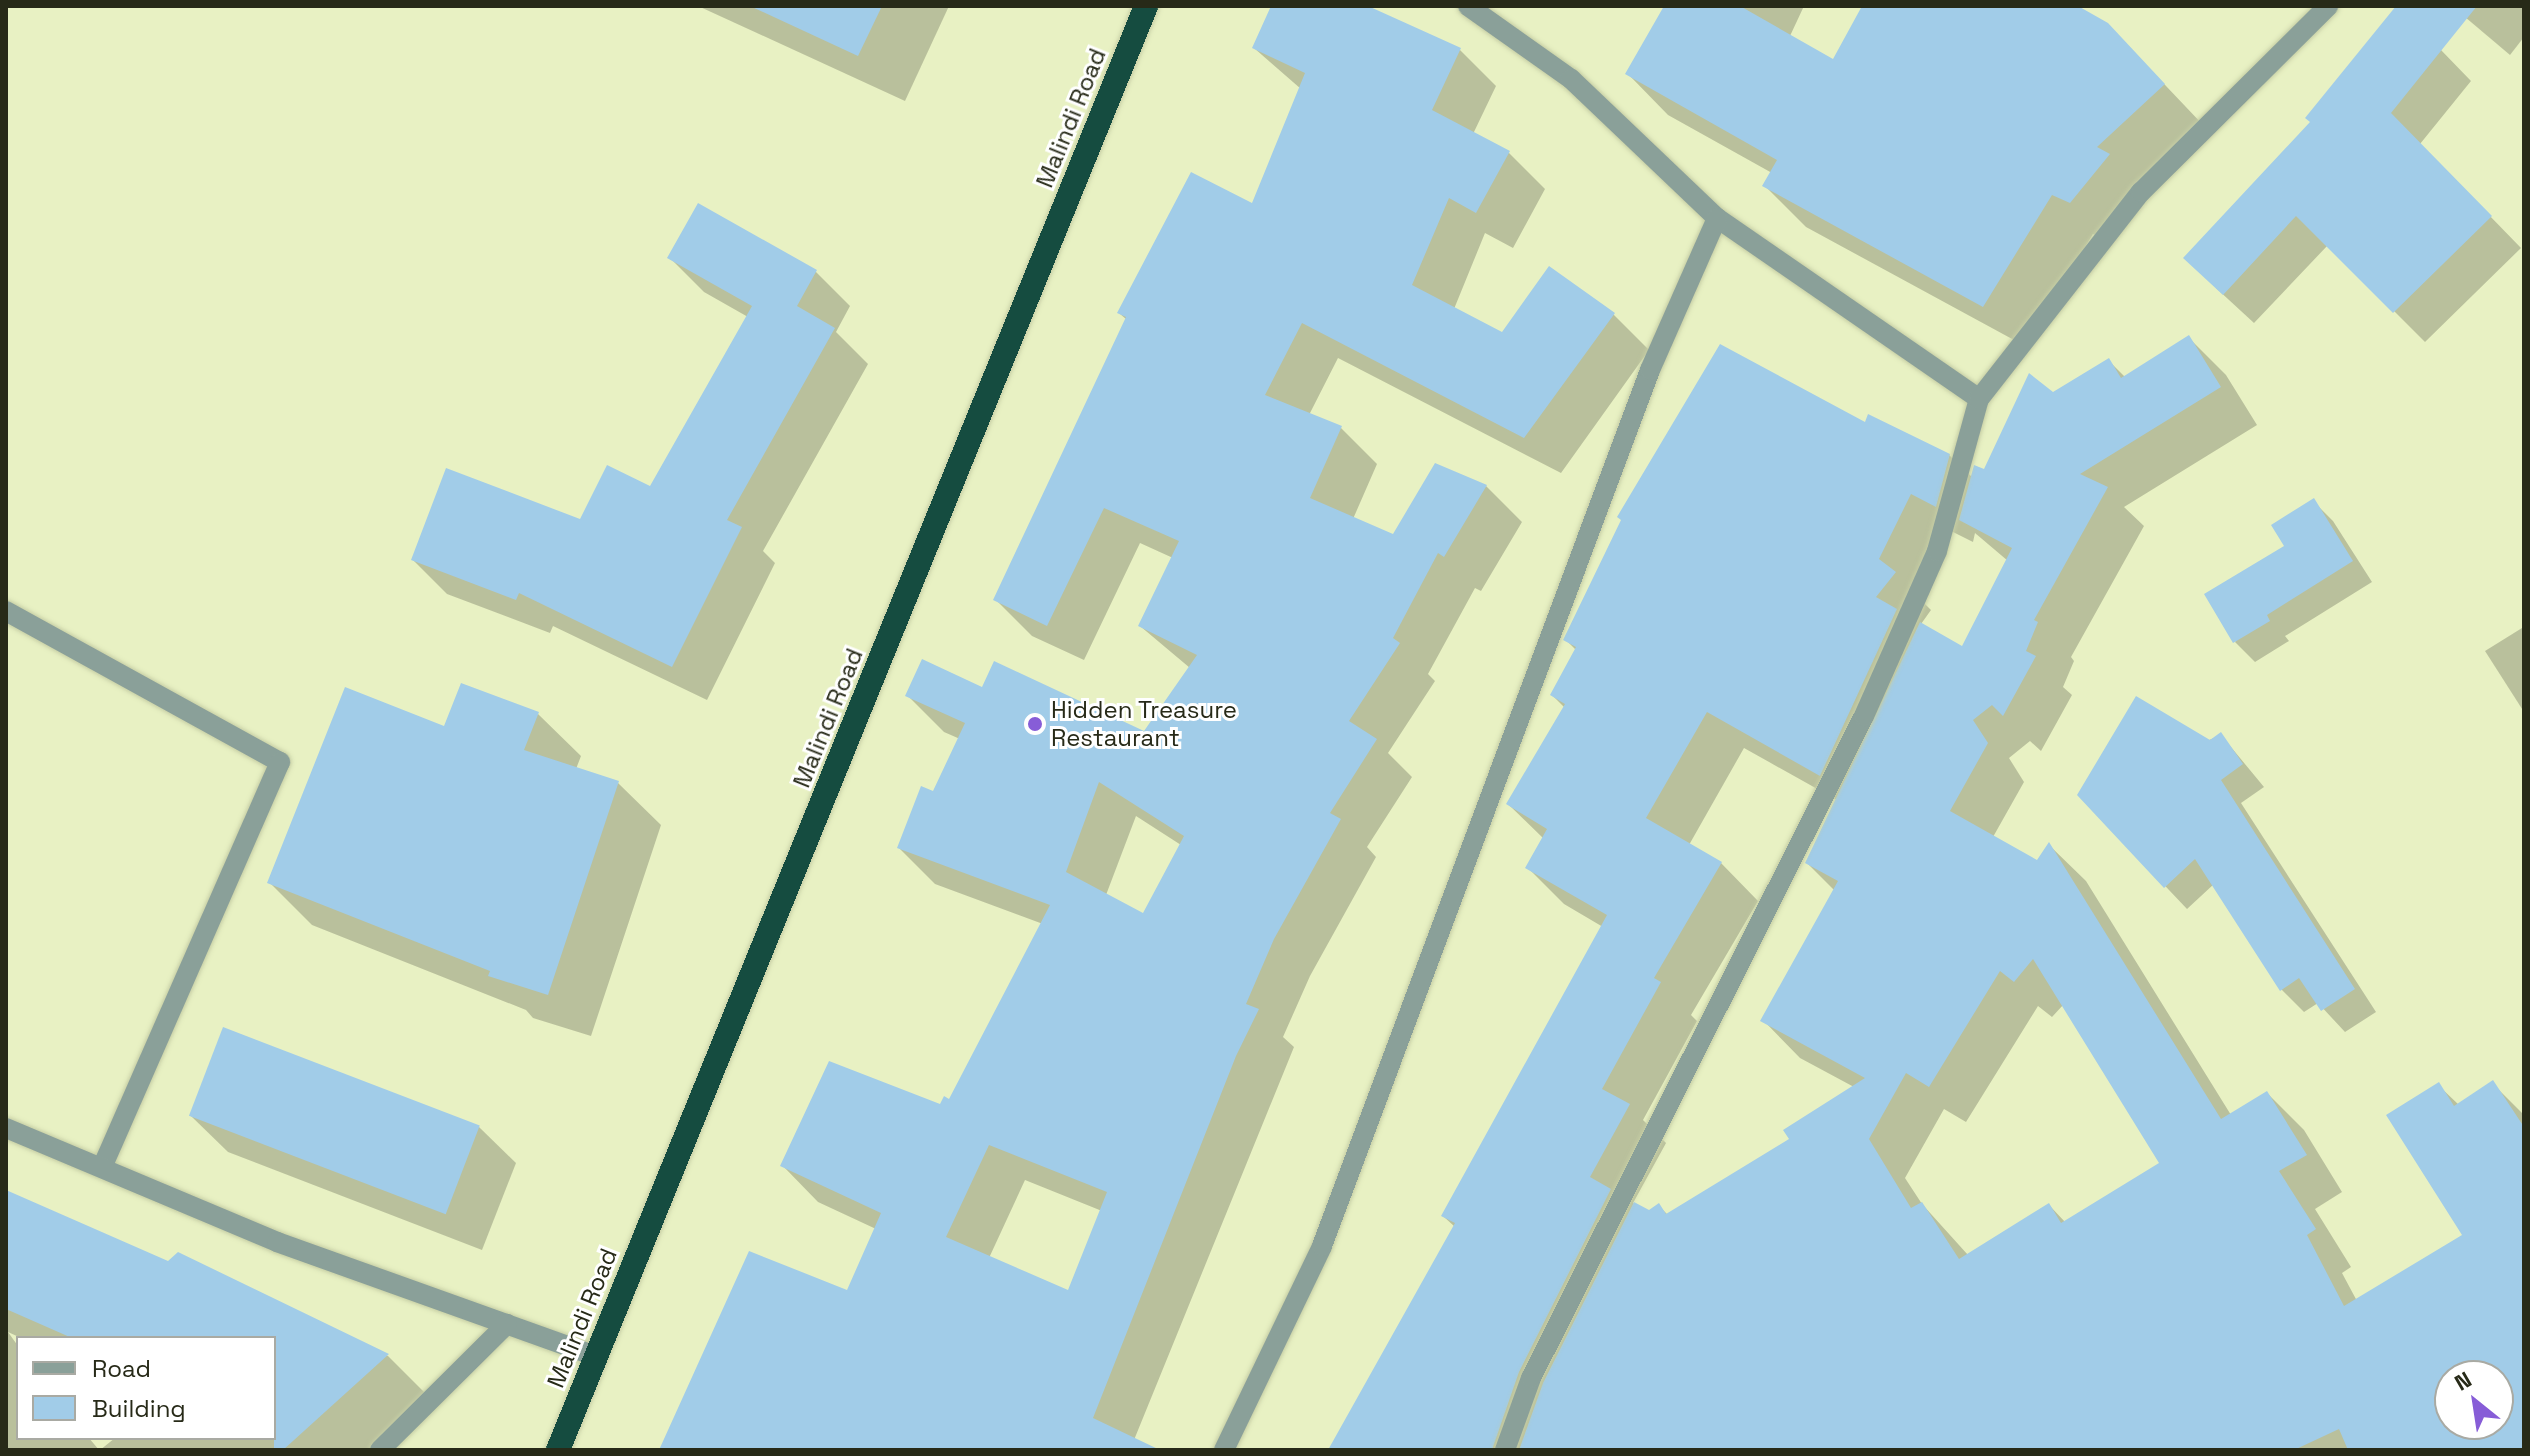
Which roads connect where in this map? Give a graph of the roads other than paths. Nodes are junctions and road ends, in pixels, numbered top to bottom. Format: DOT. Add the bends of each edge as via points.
graph roads {
  1 [pos="1146,6"];
  2 [pos="1468,6"];
  3 [pos="2328,6"];
  4 [pos="1717,218"];
  5 [pos="1979,399"];
  6 [pos="6,611"];
  7 [pos="6,1128"];
  8 [pos="103,1166"];
  9 [pos="507,1324"];
  10 [pos="596,1356"];
  11 [pos="380,1450"];
  12 [pos="558,1450"];
  13 [pos="1224,1450"];
  14 [pos="1505,1450"];
  1 -- 10 [label="highway, Malindi Road"];
  2 -- 4 [label="street" via="1571,79"];
  3 -- 5 [label="street" via="2141,192"];
  4 -- 5 [label="street"];
  4 -- 13 [label="street" via="1650,370 1322,1246"];
  5 -- 14 [label="street" via="1937,551 1864,716 1531,1378"];
  6 -- 8 [label="street" via="280,762"];
  7 -- 8 [label="street"];
  8 -- 9 [label="street" via="277,1242"];
  9 -- 10 [label="street"];
  9 -- 11 [label="street"];
  10 -- 12 [label="highway, Malindi Road"];
}
